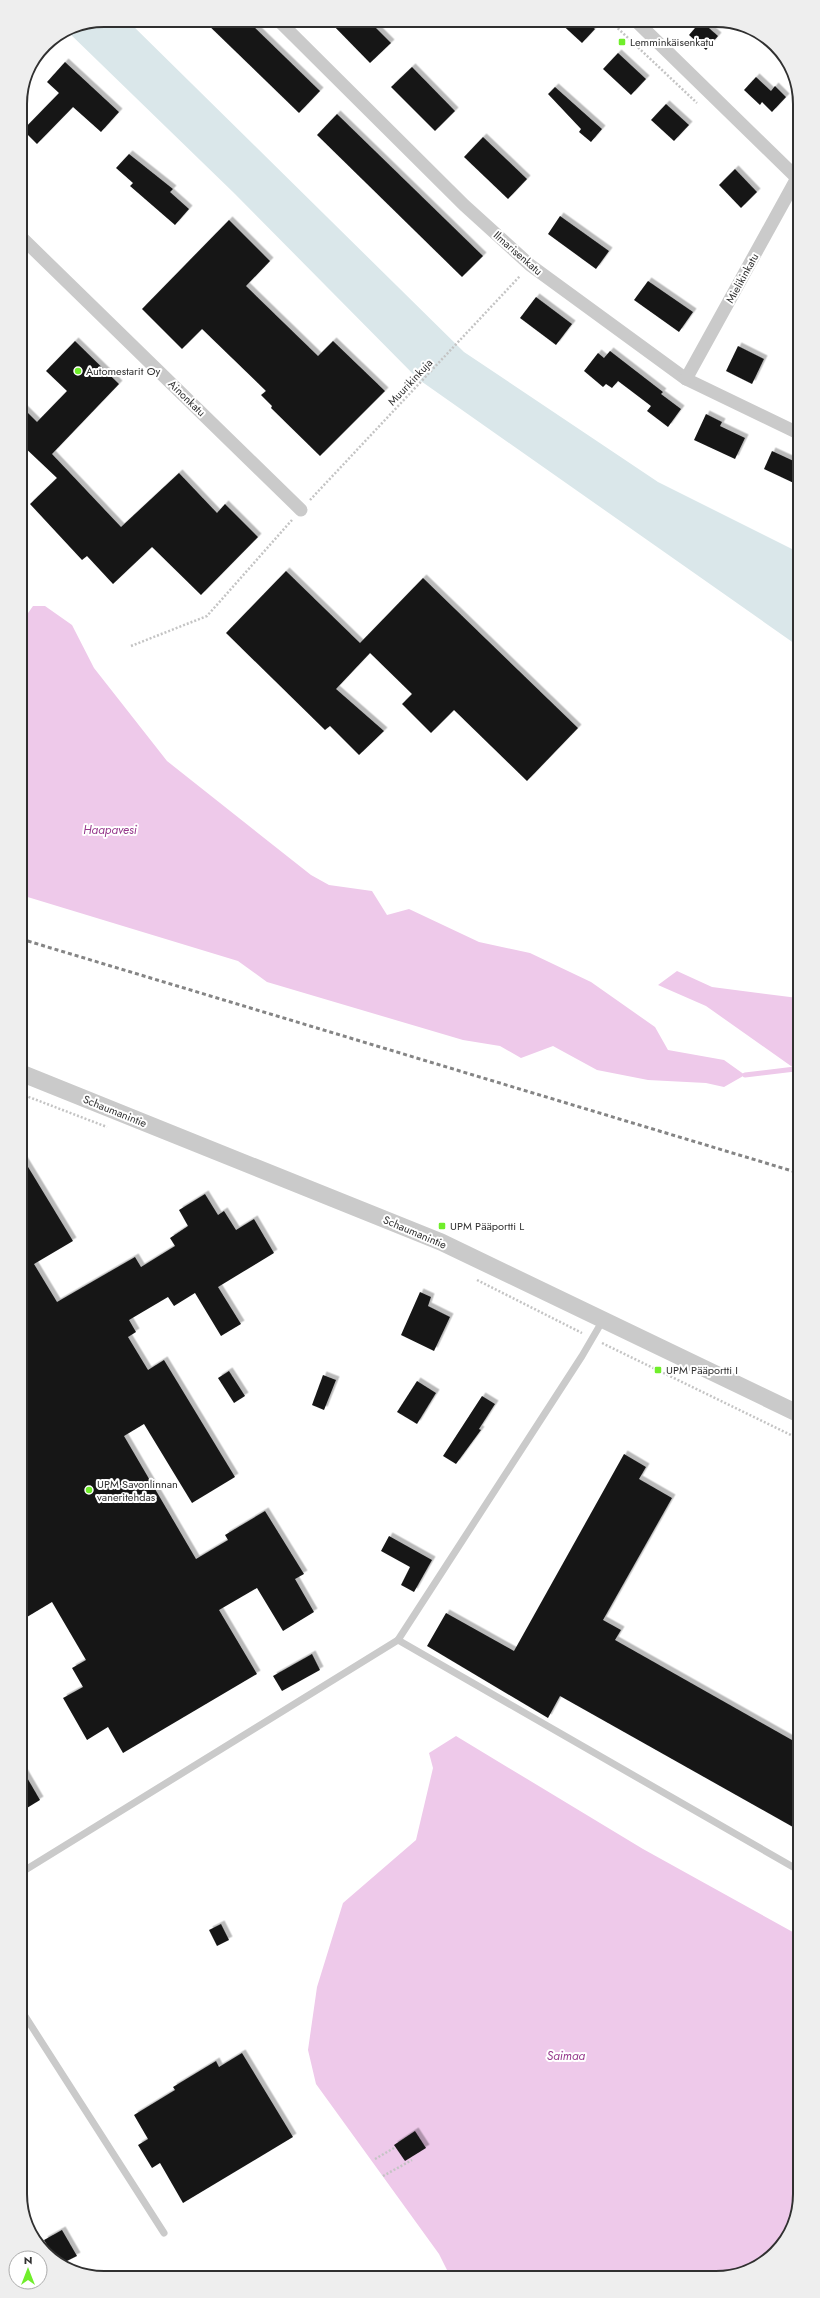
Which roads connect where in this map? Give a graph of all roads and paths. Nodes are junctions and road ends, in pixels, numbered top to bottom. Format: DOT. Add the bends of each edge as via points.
graph roads {
  1 [pos="285,27"];
  2 [pos="642,27"];
  3 [pos="793,174"];
  4 [pos="793,185"];
  5 [pos="27,243"];
  6 [pos="530,265"];
  7 [pos="686,379"];
  8 [pos="793,431"];
  9 [pos="301,510"];
  10 [pos="131,646"];
  11 [pos="27,1075"];
  12 [pos="27,1096"];
  13 [pos="111,1129"];
  14 [pos="474,1278"];
  15 [pos="604,1319"];
  16 [pos="593,1338"];
  17 [pos="793,1411"];
  18 [pos="793,1436"];
  19 [pos="398,1640"];
  20 [pos="793,1867"];
  21 [pos="27,1869"];
  22 [pos="27,2019"];
  23 [pos="394,2148"];
  24 [pos="375,2159"];
  25 [pos="412,2160"];
  26 [pos="383,2176"];
  27 [pos="164,2232"];
  1 -- 6 [label="street, Ilmarisenkatu" via="464,205"];
  2 -- 3 [label="street"];
  4 -- 7 [label="street, Mielikinkatu"];
  5 -- 9 [label="street, Ainonkatu"];
  6 -- 7 [label="street, Ilmarisenkatu"];
  6 -- 9 [label="path, Muurikinkuja"];
  7 -- 8 [label="street, Ilmarisenkatu"];
  9 -- 10 [label="path, Muurikinkuja" via="207,616"];
  11 -- 15 [label="street, Schaumanintie" via="441,1242"];
  12 -- 13 [label="path"];
  14 -- 16 [label="path"];
  15 -- 16 [label="lane"];
  15 -- 17 [label="street, Schaumanintie"];
  16 -- 18 [label="path"];
  16 -- 19 [label="lane"];
  19 -- 20 [label="lane"];
  19 -- 21 [label="lane"];
  22 -- 27 [label="lane"];
  23 -- 24 [label="path"];
  25 -- 26 [label="path"];
}
